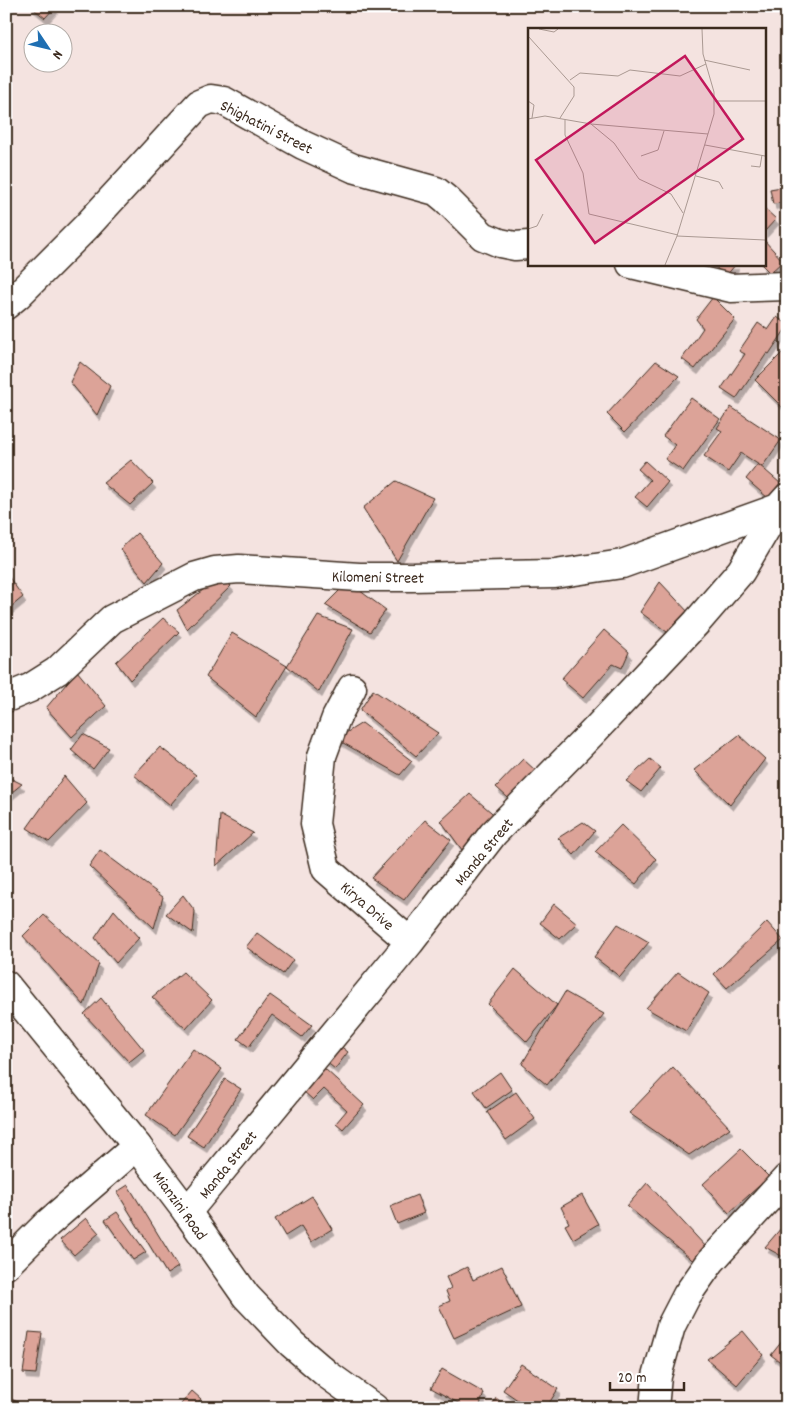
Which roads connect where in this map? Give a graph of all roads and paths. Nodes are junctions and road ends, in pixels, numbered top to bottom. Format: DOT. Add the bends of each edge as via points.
graph roads {
  1 [pos="528,245"];
  2 [pos="635,265"];
  3 [pos="787,286"];
  4 [pos="6,305"];
  5 [pos="782,503"];
  6 [pos="352,688"];
  7 [pos="6,698"];
  8 [pos="410,942"];
  9 [pos="6,985"];
  10 [pos="137,1146"];
  11 [pos="787,1178"];
  12 [pos="187,1212"];
  13 [pos="6,1266"];
  14 [pos="372,1407"];
  15 [pos="654,1408"];
  1 -- 4 [label="street, Shighatini Street" via="500,243 483,236 436,191 353,168 303,145 224,101 211,99 199,104 86,227"];
  2 -- 3 [label="street" via="732,288"];
  5 -- 7 [label="street, Kilomeni Street" via="622,564 555,574 359,577 239,569 215,571 194,577 112,618 56,671 30,688"];
  5 -- 8 [label="street, Manda Street" via="741,570 684,636 493,834"];
  6 -- 8 [label="street, Kirya Drive" via="336,718 322,756 315,824 326,868"];
  8 -- 12 [label="street, Manda Street"];
  9 -- 10 [label="street, Mianzini Road"];
  10 -- 12 [label="street, Mianzini Road"];
  10 -- 13 [label="street" via="47,1224"];
  11 -- 15 [label="street" via="711,1262 687,1296 671,1326 657,1376"];
  12 -- 14 [label="street, Mianzini Road" via="246,1296 292,1344"];
}
